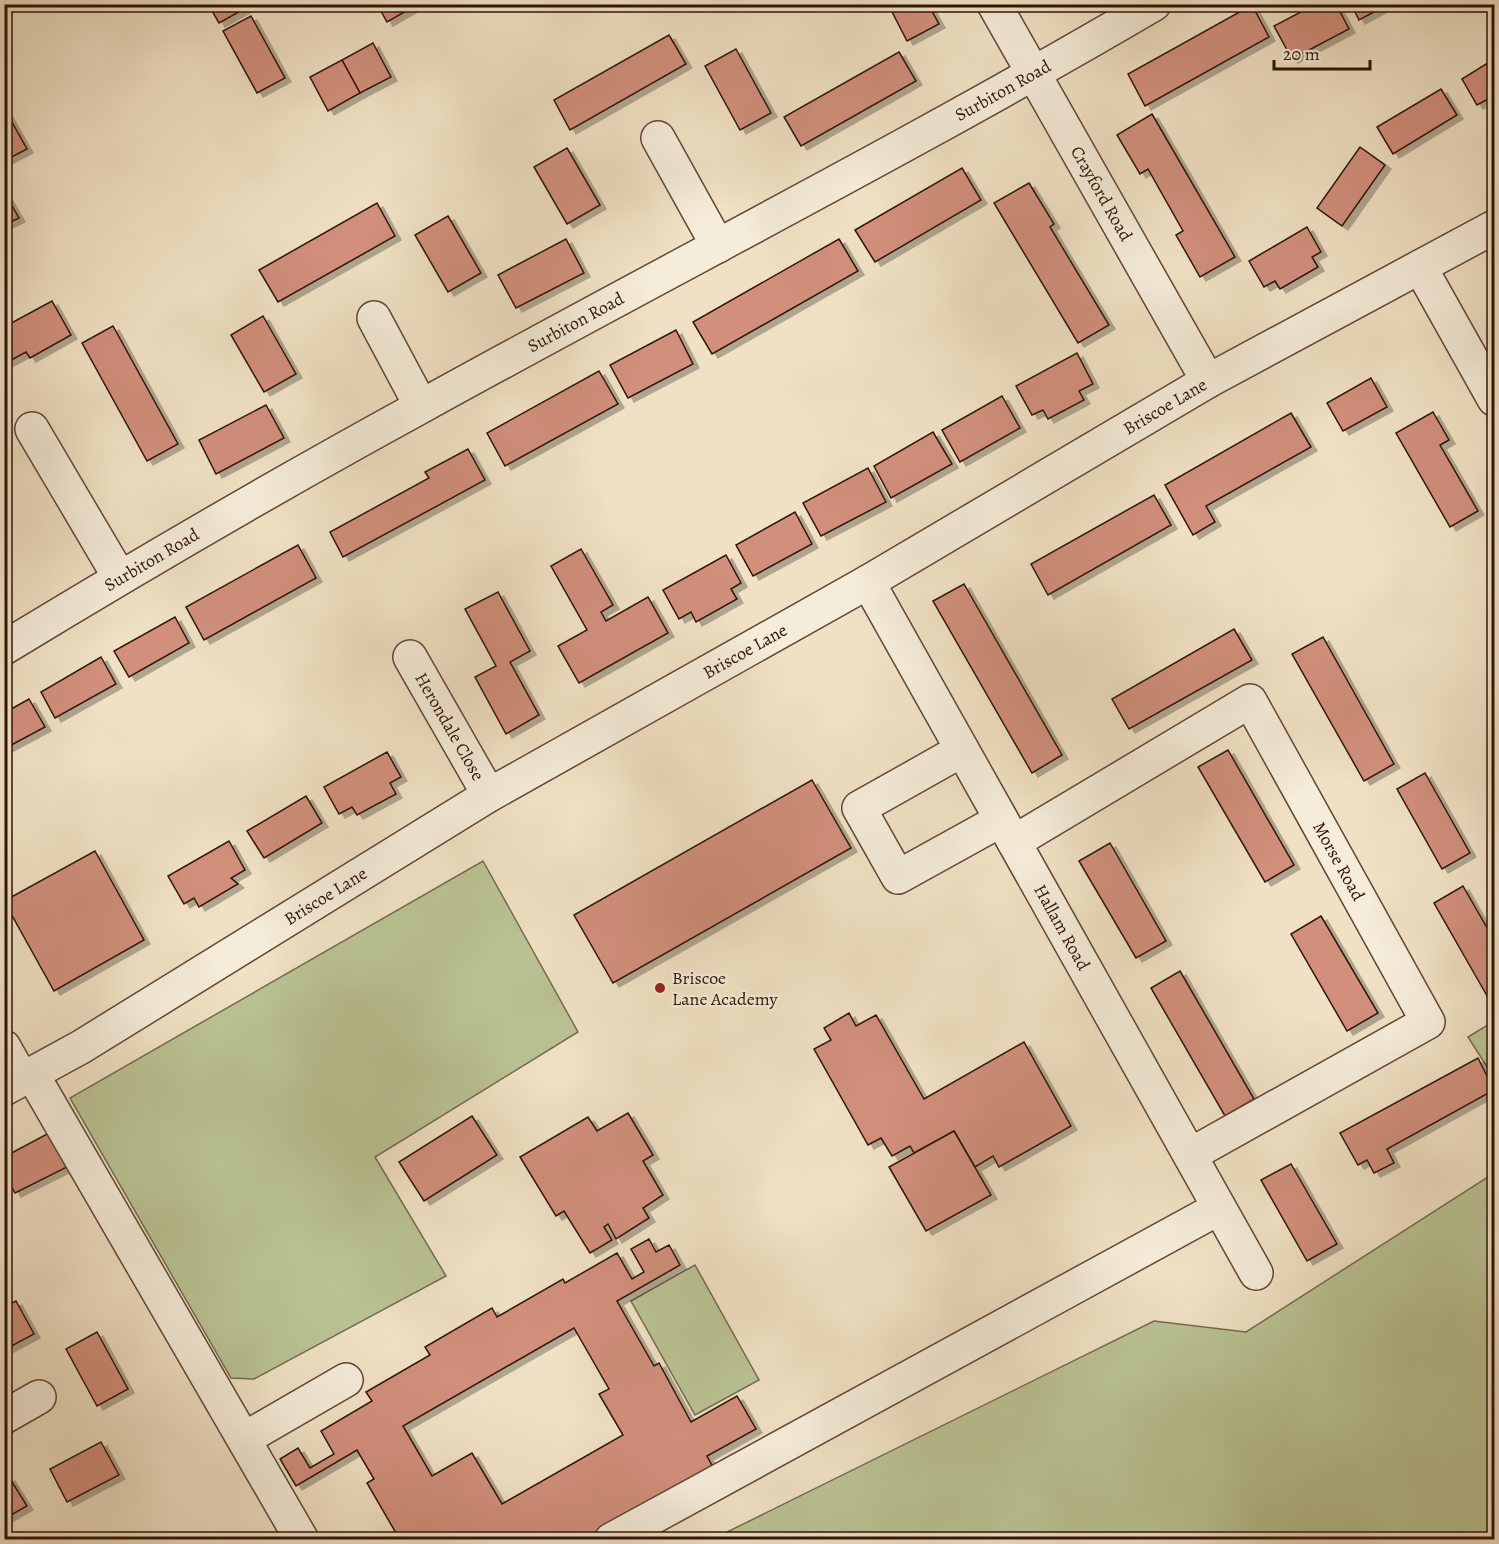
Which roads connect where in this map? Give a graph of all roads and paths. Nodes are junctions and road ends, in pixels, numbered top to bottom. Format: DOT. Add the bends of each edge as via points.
graph roads {
  1 [pos="994,4"];
  2 [pos="1154,4"];
  3 [pos="1034,75"];
  4 [pos="658,138"];
  5 [pos="1494,227"];
  6 [pos="718,246"];
  7 [pos="1420,267"];
  8 [pos="374,318"];
  9 [pos="1208,381"];
  10 [pos="1494,399"];
  11 [pos="421,406"];
  12 [pos="32,429"];
  13 [pos="120,578"];
  14 [pos="868,582"];
  15 [pos="4,648"];
  16 [pos="410,657"];
  17 [pos="962,750"];
  18 [pos="489,795"];
  19 [pos="1008,831"];
  20 [pos="4,1047"];
  21 [pos="19,1080"];
  22 [pos="1190,1155"];
  23 [pos="1219,1208"];
  24 [pos="1256,1273"];
  25 [pos="346,1380"];
  26 [pos="39,1397"];
  27 [pos="4,1417"];
  28 [pos="244,1439"];
  29 [pos="302,1539"];
  30 [pos="611,1539"];
  1 -- 3 [label="street, Crayford Road"];
  2 -- 3 [label="street, Surbiton Road"];
  3 -- 6 [label="street, Surbiton Road"];
  3 -- 9 [label="street, Crayford Road"];
  4 -- 6 [label="street"];
  5 -- 7 [label="street, Briscoe Lane"];
  6 -- 11 [label="street, Surbiton Road"];
  7 -- 9 [label="street, Briscoe Lane"];
  7 -- 10 [label="street"];
  8 -- 11 [label="street"];
  9 -- 14 [label="street, Briscoe Lane"];
  11 -- 13 [label="street, Surbiton Road"];
  12 -- 13 [label="street"];
  13 -- 15 [label="street, Surbiton Road"];
  14 -- 17 [label="street, Hallam Road"];
  14 -- 18 [label="street, Briscoe Lane"];
  16 -- 18 [label="street, Herondale Close"];
  17 -- 19 [label="street, Hallam Road"];
  17 -- 19 [label="street" via="859,808 898,878"];
  18 -- 21 [label="street, Briscoe Lane" via="81,1047"];
  19 -- 22 [label="street, Hallam Road"];
  19 -- 22 [label="street, Morse Road" via="1250,701 1428,1022"];
  20 -- 21 [label="street"];
  21 -- 28 [label="street"];
  22 -- 23 [label="street, Hallam Road"];
  23 -- 24 [label="street, Hallam Road"];
  23 -- 30 [label="street"];
  25 -- 28 [label="street"];
  26 -- 27 [label="street"];
  28 -- 29 [label="street"];
}
